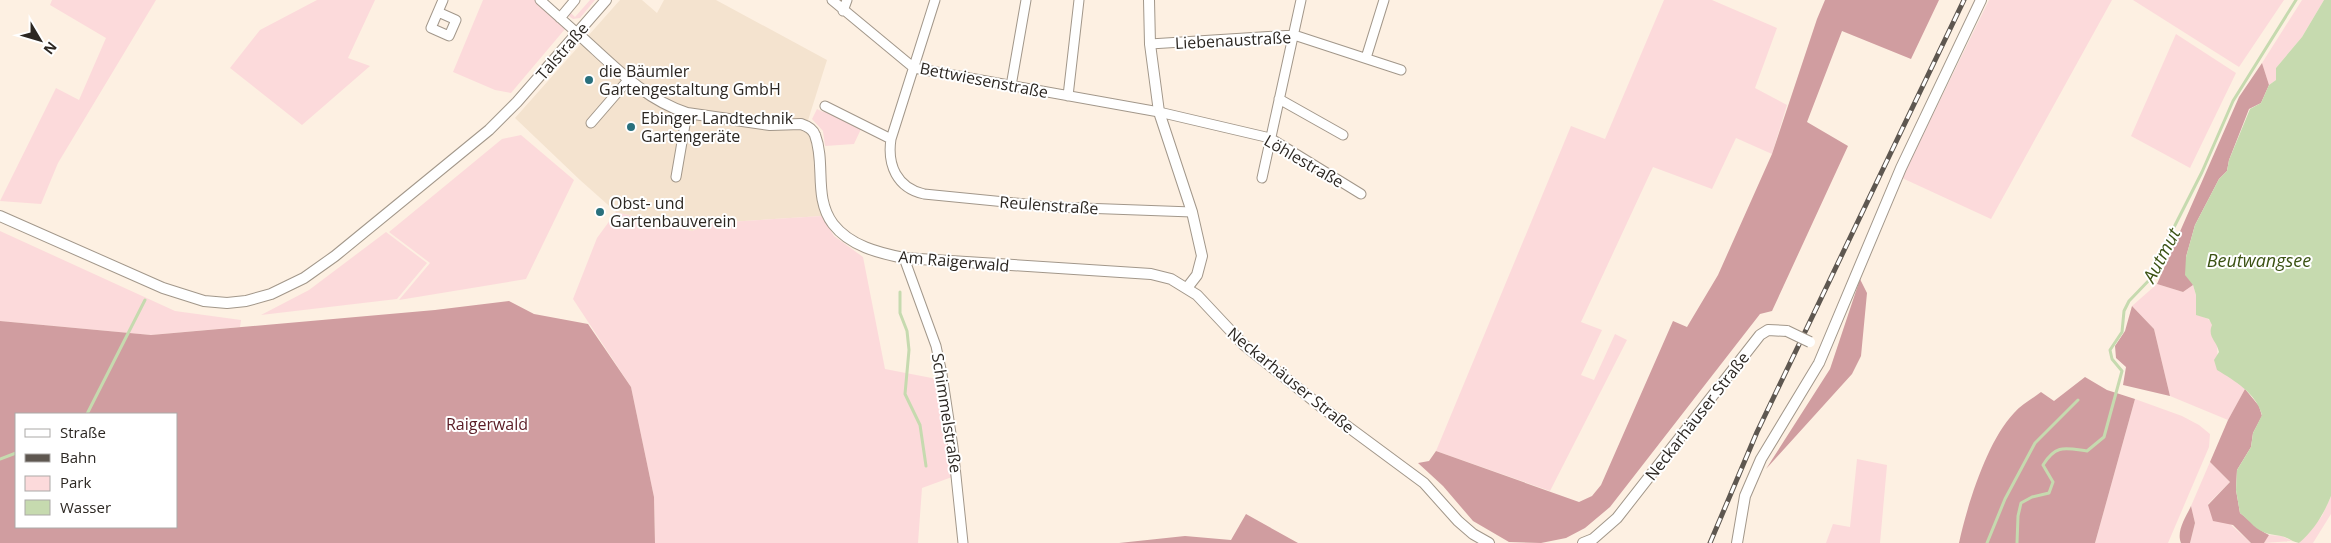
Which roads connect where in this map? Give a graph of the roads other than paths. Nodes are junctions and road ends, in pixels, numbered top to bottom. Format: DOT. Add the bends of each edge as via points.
graph roads {
  1 [pos="443,0"];
  2 [pos="540,0"];
  3 [pos="575,0"];
  4 [pos="606,0"];
  5 [pos="832,0"];
  6 [pos="847,0"];
  7 [pos="935,0"];
  8 [pos="1026,0"];
  9 [pos="1079,0"];
  10 [pos="1149,0"];
  11 [pos="1301,0"];
  12 [pos="1384,0"];
  13 [pos="1981,0"];
  14 [pos="843,11"];
  15 [pos="438,12"];
  16 [pos="560,18"];
  17 [pos="577,33"];
  18 [pos="1294,35"];
  19 [pos="1150,44"];
  20 [pos="1366,58"];
  21 [pos="914,68"];
  22 [pos="1401,70"];
  23 [pos="629,79"];
  24 [pos="1011,86"];
  25 [pos="1068,96"];
  26 [pos="1279,99"];
  27 [pos="825,106"];
  28 [pos="1159,112"];
  29 [pos="687,114"];
  30 [pos="591,123"];
  31 [pos="1343,135"];
  32 [pos="1270,138"];
  33 [pos="891,139"];
  34 [pos="676,177"];
  35 [pos="1262,178"];
  36 [pos="1361,194"];
  37 [pos="1192,212"];
  38 [pos="0,216"];
  39 [pos="904,258"];
  40 [pos="1187,288"];
  41 [pos="1823,350"];
  42 [pos="963,543"];
  43 [pos="1489,543"];
  44 [pos="1583,543"];
  45 [pos="1737,543"];
  1 -- 15 [label="street"];
  2 -- 16 [label="street"];
  3 -- 16 [label="street"];
  4 -- 17 [label="street, Talstraße"];
  5 -- 14 [label="street, Bettwiesenstraße"];
  6 -- 14 [label="street"];
  7 -- 21 [label="street"];
  8 -- 24 [label="street"];
  9 -- 25 [label="street"];
  10 -- 19 [label="street"];
  11 -- 18 [label="street"];
  12 -- 20 [label="street"];
  13 -- 41 [label="street" via="1901,168"];
  14 -- 21 [label="street, Bettwiesenstraße"];
  16 -- 17 [label="street"];
  17 -- 23 [label="street, Am Raigerwald"];
  17 -- 38 [label="street, Talstraße" via="489,130 335,256 304,278 271,294 227,303 204,301 162,288"];
  18 -- 19 [label="street, Liebenaustraße"];
  18 -- 20 [label="street, Liebenaustraße"];
  18 -- 26 [label="street"];
  19 -- 28 [label="street"];
  20 -- 22 [label="street, Liebenaustraße"];
  21 -- 24 [label="street, Bettwiesenstraße"];
  21 -- 33 [label="street"];
  23 -- 29 [label="street, Am Raigerwald" via="654,99"];
  23 -- 30 [label="street"];
  24 -- 25 [label="street, Bettwiesenstraße"];
  25 -- 28 [label="street, Bettwiesenstraße"];
  26 -- 31 [label="street"];
  26 -- 32 [label="street"];
  27 -- 33 [label="street"];
  28 -- 32 [label="street, Löhlestraße"];
  28 -- 37 [label="street"];
  29 -- 34 [label="street"];
  29 -- 39 [label="street, Am Raigerwald" via="757,124 807,126 815,133 822,197 826,213 834,225 861,245"];
  32 -- 35 [label="street"];
  32 -- 36 [label="street, Löhlestraße"];
  33 -- 37 [label="street, Reulenstraße" via="893,170 908,188 924,194 1045,206"];
  37 -- 40 [label="street" via="1202,256 1197,275"];
  39 -- 40 [label="street, Am Raigerwald" via="1151,274"];
  39 -- 42 [label="street, Schimmelstraße" via="936,346 942,374"];
  40 -- 43 [label="street, Neckarhäuser Straße" via="1243,344 1331,415 1424,483 1458,521"];
  41 -- 44 [label="street, Neckarhäuser Straße, bridge" via="1787,331 1768,330 1760,335 1617,518 1594,539"];
  41 -- 45 [label="street" via="1804,390 1761,459 1745,496"];
}
